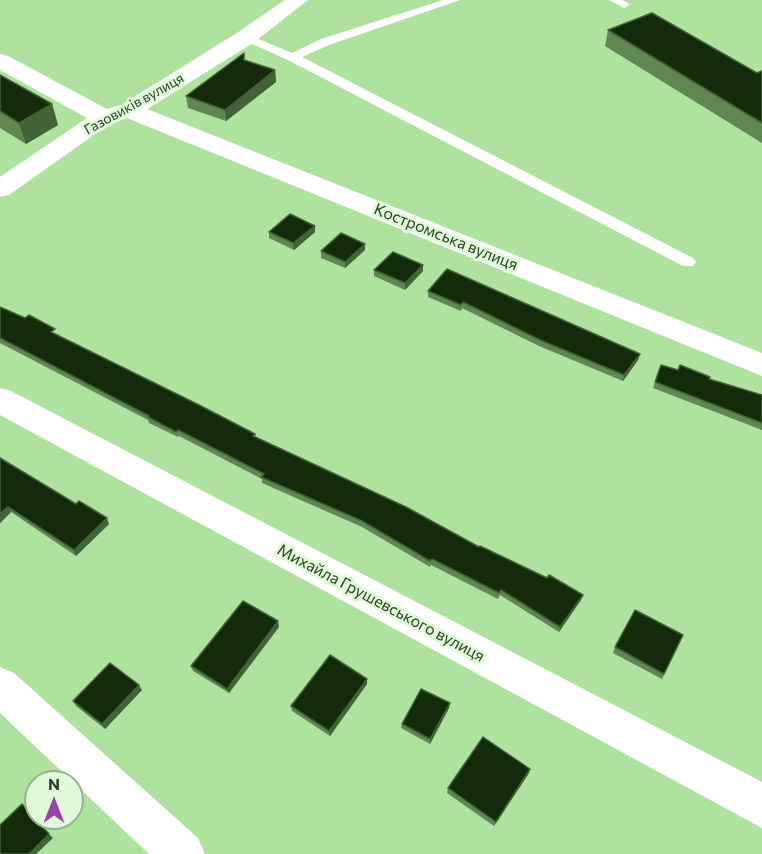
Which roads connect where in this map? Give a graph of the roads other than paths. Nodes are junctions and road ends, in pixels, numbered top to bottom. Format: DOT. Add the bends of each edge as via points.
graph roads {
  1 [pos="298,0"];
  2 [pos="454,0"];
  3 [pos="245,38"];
  4 [pos="292,57"];
  5 [pos="0,61"];
  6 [pos="117,113"];
  7 [pos="0,189"];
  8 [pos="688,262"];
  9 [pos="762,365"];
  10 [pos="0,400"];
  11 [pos="0,686"];
  12 [pos="762,806"];
  13 [pos="182,854"];
  1 -- 3 [label="street, Газовиків вулиця"];
  2 -- 4 [label="lane" via="325,42"];
  3 -- 4 [label="lane"];
  3 -- 6 [label="street, Газовиків вулиця"];
  4 -- 8 [label="lane"];
  5 -- 6 [label="street, Костромська вулиця"];
  6 -- 7 [label="street, Газовиків вулиця"];
  6 -- 9 [label="street, Костромська вулиця"];
  10 -- 12 [label="street, Михайла Грушевського вулиця"];
  11 -- 13 [label="street"];
}
